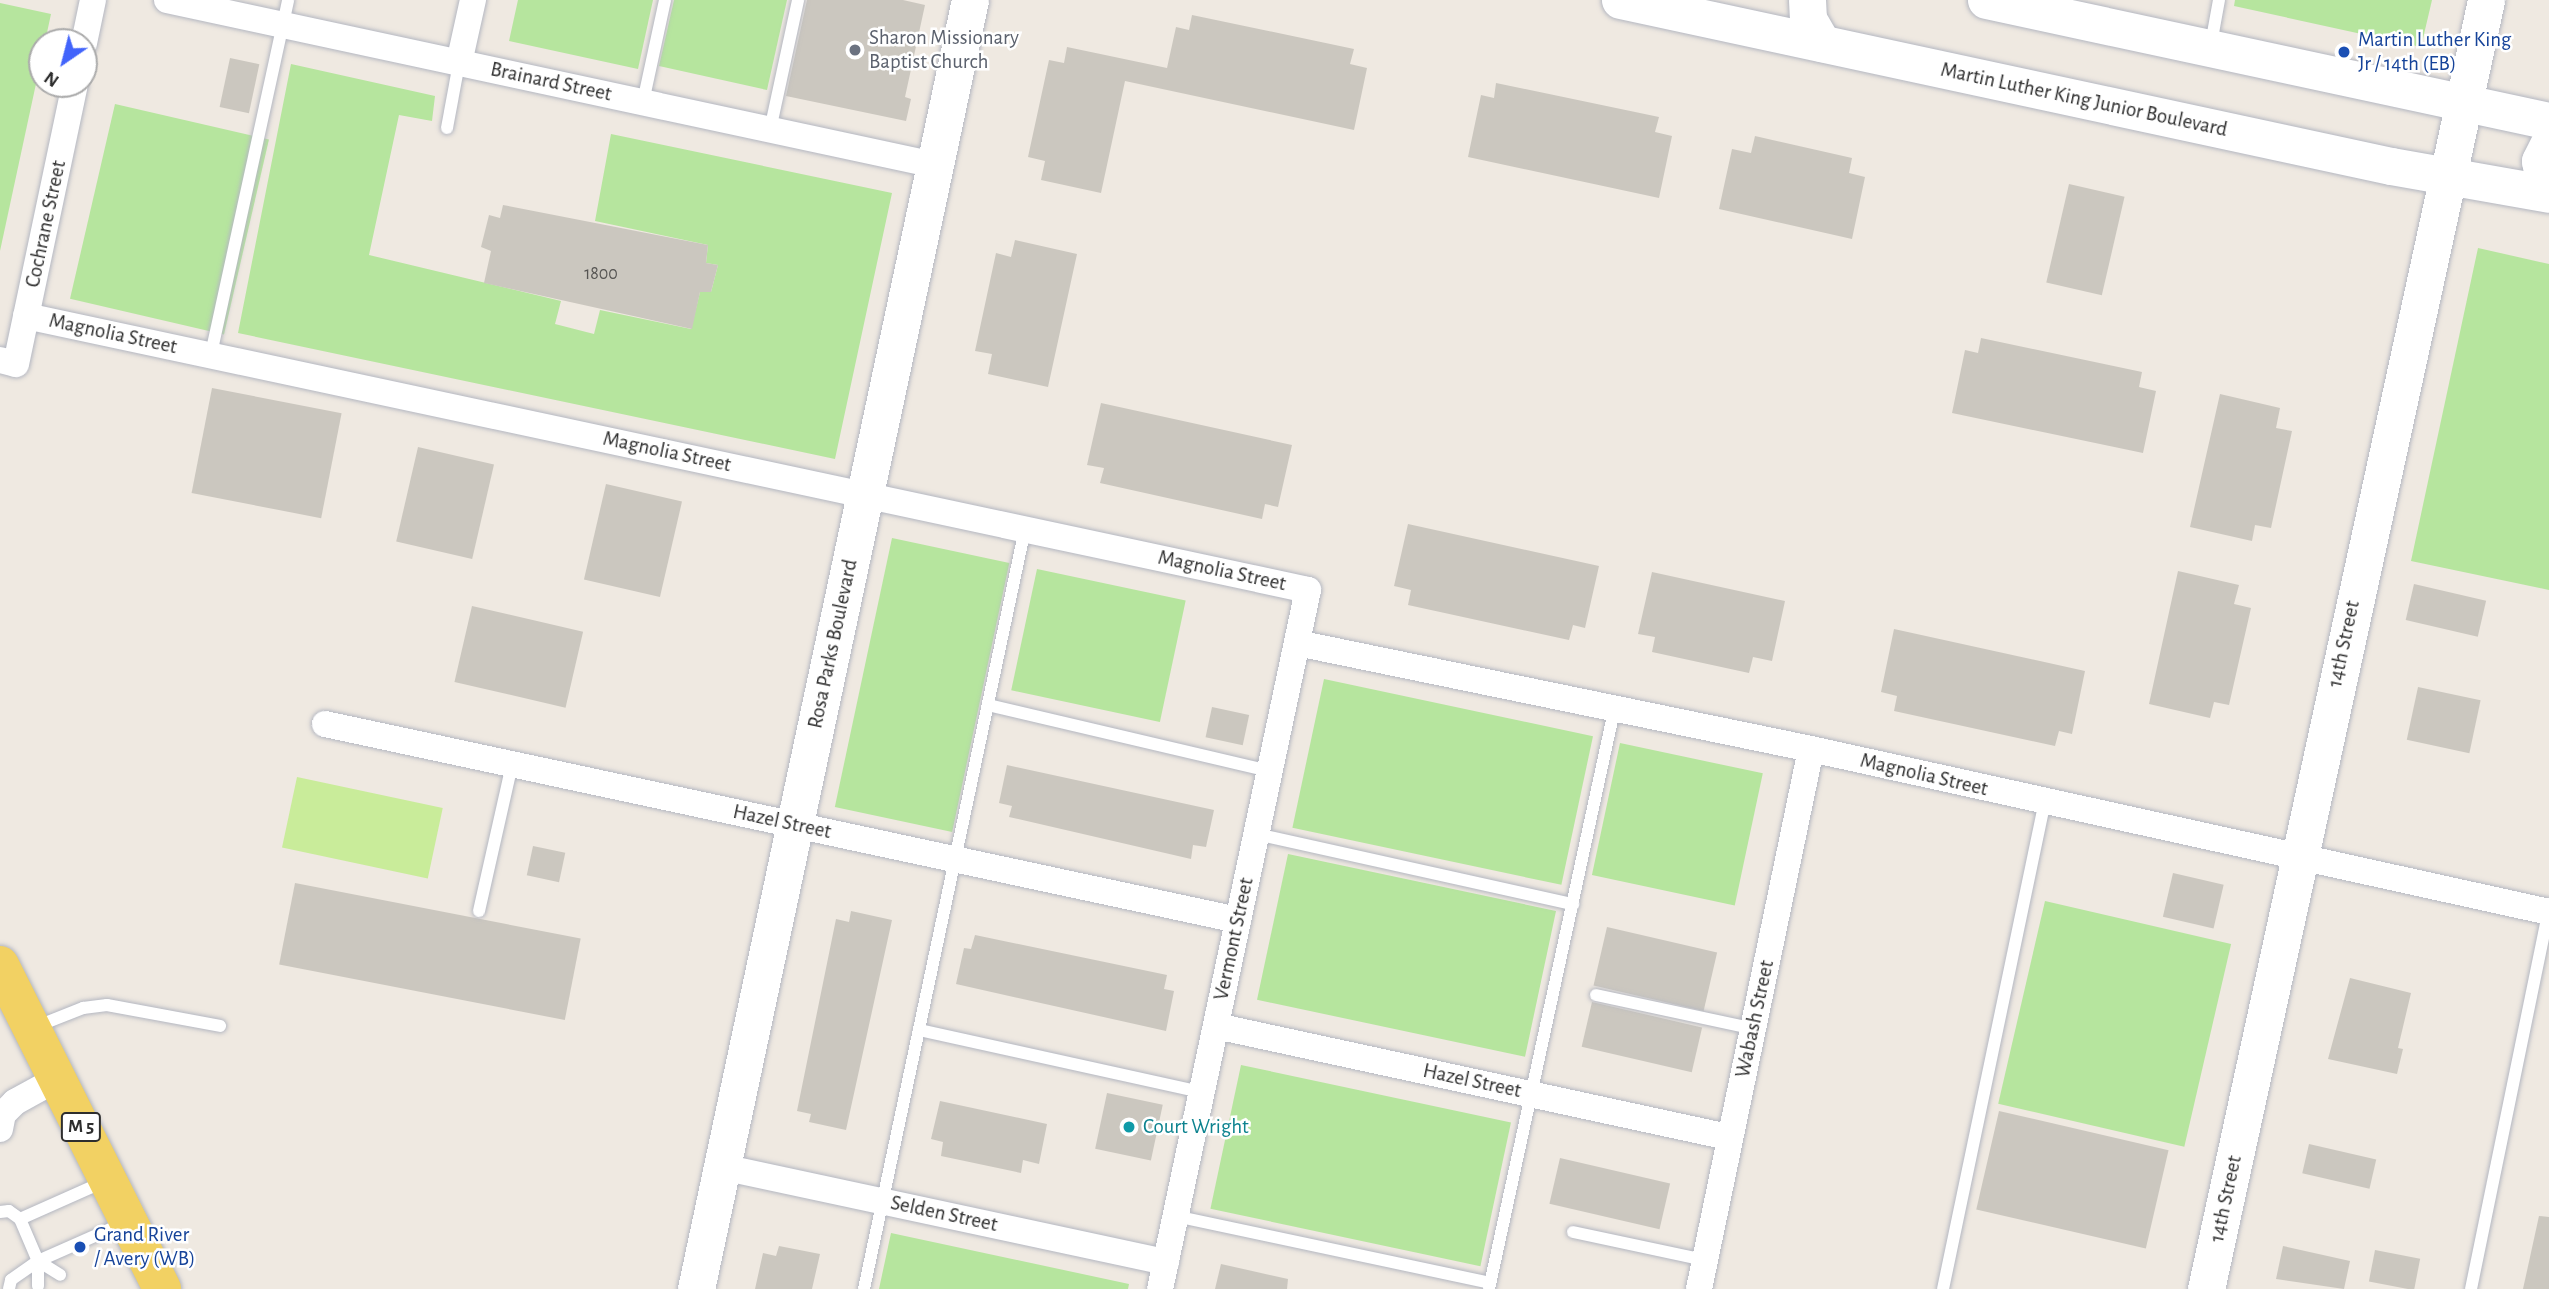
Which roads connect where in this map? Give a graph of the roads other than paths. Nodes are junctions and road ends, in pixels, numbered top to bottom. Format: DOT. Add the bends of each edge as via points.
graph roads {
  1 [pos="93,0"];
  2 [pos="167,0"];
  3 [pos="473,0"];
  4 [pos="665,0"];
  5 [pos="798,0"];
  6 [pos="970,0"];
  7 [pos="1620,0"];
  8 [pos="1724,0"];
  9 [pos="1807,0"];
  10 [pos="1986,0"];
  11 [pos="2219,0"];
  12 [pos="2486,0"];
  13 [pos="285,13"];
  14 [pos="1690,15"];
  15 [pos="87,28"];
  16 [pos="1822,43"];
  17 [pos="2210,48"];
  18 [pos="459,63"];
  19 [pos="72,98"];
  20 [pos="643,102"];
  21 [pos="2464,103"];
  22 [pos="2549,121"];
  23 [pos="447,128"];
  24 [pos="770,130"];
  25 [pos="2549,143"];
  26 [pos="935,165"];
  27 [pos="2448,175"];
  28 [pos="2549,183"];
  29 [pos="2549,194"];
  30 [pos="26,316"];
  31 [pos="211,354"];
  32 [pos="8,362"];
  33 [pos="864,495"];
  34 [pos="1025,529"];
  35 [pos="1308,590"];
  36 [pos="1297,643"];
  37 [pos="988,705"];
  38 [pos="1614,711"];
  39 [pos="326,724"];
  40 [pos="1811,748"];
  41 [pos="512,764"];
  42 [pos="1270,771"];
  43 [pos="2044,804"];
  44 [pos="795,824"];
  45 [pos="1256,834"];
  46 [pos="2298,858"];
  47 [pos="955,859"];
  48 [pos="1573,904"];
  49 [pos="2549,910"];
  50 [pos="479,911"];
  51 [pos="1238,920"];
  52 [pos="0,965"];
  53 [pos="1596,995"];
  54 [pos="220,1026"];
  55 [pos="1216,1026"];
  56 [pos="32,1028"];
  57 [pos="1754,1029"];
  58 [pos="919,1030"];
  59 [pos="57,1079"];
  60 [pos="1202,1092"];
  61 [pos="1531,1094"];
  62 [pos="0,1129"];
  63 [pos="1728,1137"];
  64 [pos="722,1167"];
  65 [pos="107,1180"];
  66 [pos="883,1201"];
  67 [pos="0,1212"];
  68 [pos="1175,1216"];
  69 [pos="20,1219"];
  70 [pos="128,1221"];
  71 [pos="1573,1232"];
  72 [pos="1705,1260"];
  73 [pos="38,1261"];
  74 [pos="1166,1262"];
  75 [pos="60,1275"];
  76 [pos="38,1286"];
  77 [pos="1490,1286"];
  78 [pos="9,1289"];
  79 [pos="162,1289"];
  80 [pos="696,1289"];
  81 [pos="864,1289"];
  82 [pos="1160,1289"];
  83 [pos="1699,1289"];
  84 [pos="1943,1289"];
  85 [pos="2206,1289"];
  86 [pos="2471,1289"];
  1 -- 15 [label="street"];
  2 -- 13 [label="street, Brainard Street"];
  3 -- 18 [label="street"];
  4 -- 20 [label="lane"];
  5 -- 24 [label="lane"];
  6 -- 26 [label="street, Rosa Parks Boulevard"];
  7 -- 14 [label="street, Martin Luther King Junior Boulevard"];
  8 -- 14 [label="street"];
  9 -- 16 [label="street" via="1808,19"];
  10 -- 17 [label="street"];
  11 -- 17 [label="lane"];
  12 -- 21 [label="street, 14th Street"];
  13 -- 18 [label="street, Brainard Street"];
  13 -- 31 [label="lane"];
  14 -- 16 [label="street, Martin Luther King Junior Boulevard"];
  16 -- 27 [label="street, Martin Luther King Junior Boulevard"];
  17 -- 21 [label="street"];
  18 -- 20 [label="street, Brainard Street"];
  18 -- 23 [label="lane"];
  19 -- 30 [label="street, Cochrane Street"];
  20 -- 24 [label="street, Brainard Street"];
  21 -- 22 [label="street"];
  21 -- 27 [label="street, 14th Street"];
  24 -- 26 [label="street, Brainard Street"];
  25 -- 28 [label="street" via="2539,161"];
  26 -- 33 [label="street, Rosa Parks Boulevard"];
  27 -- 29 [label="street, Martin Luther King Junior Boulevard"];
  27 -- 46 [label="street, 14th Street"];
  30 -- 31 [label="street, Magnolia Street"];
  30 -- 32 [label="street, Cochrane Street"];
  31 -- 33 [label="street, Magnolia Street"];
  33 -- 34 [label="street, Magnolia Street"];
  33 -- 44 [label="street, Rosa Parks Boulevard"];
  34 -- 35 [label="street, Magnolia Street"];
  34 -- 37 [label="lane"];
  35 -- 36 [label="street, Vermont Street"];
  36 -- 38 [label="street, Magnolia Street"];
  36 -- 42 [label="street, Vermont Street"];
  37 -- 42 [label="lane"];
  37 -- 47 [label="lane"];
  38 -- 40 [label="street, Magnolia Street"];
  38 -- 48 [label="lane"];
  39 -- 41 [label="street, Hazel Street"];
  40 -- 43 [label="street, Magnolia Street"];
  40 -- 57 [label="street, Wabash Street"];
  41 -- 44 [label="street, Hazel Street"];
  41 -- 50 [label="lane"];
  42 -- 45 [label="street, Vermont Street"];
  43 -- 46 [label="street, Magnolia Street"];
  43 -- 84 [label="lane"];
  44 -- 47 [label="street, Hazel Street"];
  44 -- 64 [label="street, Rosa Parks Boulevard"];
  45 -- 48 [label="lane"];
  45 -- 51 [label="street, Vermont Street"];
  46 -- 49 [label="street, Magnolia Street"];
  46 -- 85 [label="street, 14th Street"];
  47 -- 51 [label="street, Hazel Street"];
  47 -- 58 [label="lane"];
  48 -- 61 [label="lane"];
  49 -- 86 [label="lane"];
  51 -- 55 [label="street, Vermont Street"];
  52 -- 56 [label="main road, M 5"];
  53 -- 57 [label="lane"];
  54 -- 56 [label="lane" via="107,1005 83,1008"];
  55 -- 60 [label="street, Vermont Street"];
  55 -- 61 [label="street, Hazel Street"];
  56 -- 59 [label="main road, M 5"];
  57 -- 63 [label="street, Wabash Street"];
  58 -- 60 [label="lane"];
  58 -- 66 [label="lane"];
  59 -- 62 [label="street" via="15,1102 3,1114"];
  59 -- 65 [label="main road, M 5"];
  60 -- 68 [label="street, Vermont Street"];
  61 -- 63 [label="street, Hazel Street"];
  61 -- 77 [label="lane"];
  63 -- 72 [label="street, Wabash Street"];
  64 -- 66 [label="street, Selden Street"];
  64 -- 80 [label="street, Rosa Parks Boulevard"];
  65 -- 69 [label="lane"];
  65 -- 70 [label="main road, M 5"];
  66 -- 74 [label="street, Selden Street"];
  66 -- 81 [label="lane"];
  67 -- 69 [label="lane" via="9,1211"];
  68 -- 74 [label="street, Vermont Street"];
  68 -- 77 [label="lane"];
  69 -- 73 [label="lane"];
  70 -- 73 [label="lane"];
  70 -- 79 [label="main road, M 5"];
  71 -- 72 [label="lane"];
  72 -- 83 [label="street, Wabash Street"];
  73 -- 75 [label="lane"];
  73 -- 76 [label="lane"];
  73 -- 78 [label="lane" via="10,1280"];
  74 -- 82 [label="street, Vermont Street"];
}
